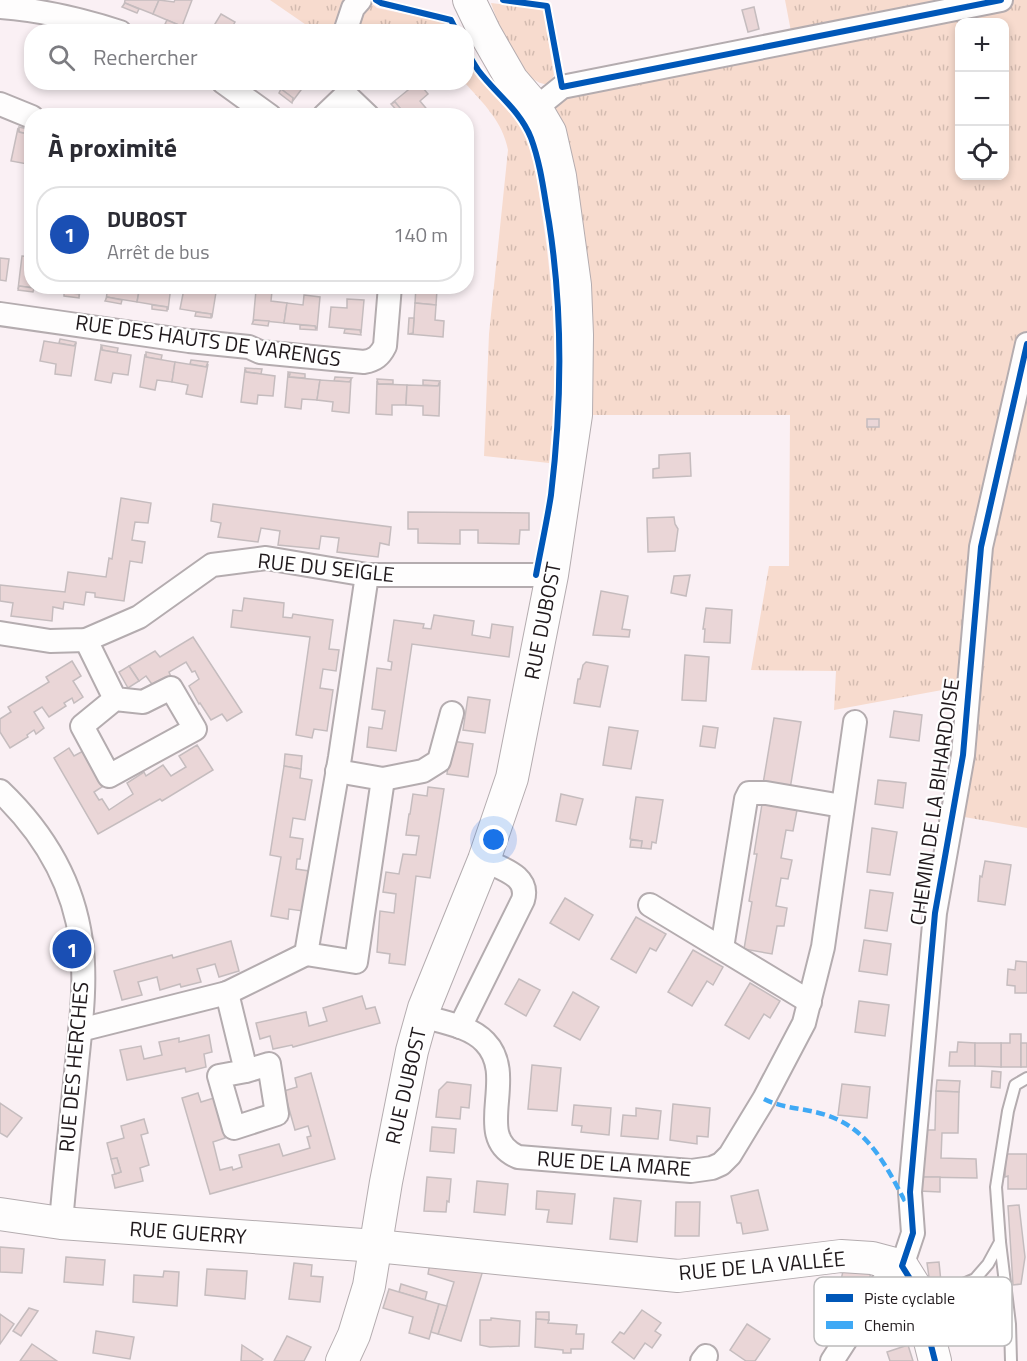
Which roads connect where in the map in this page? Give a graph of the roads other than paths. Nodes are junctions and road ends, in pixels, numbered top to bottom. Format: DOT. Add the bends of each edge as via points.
graph roads {
  1 [pos="360,0"];
  2 [pos="469,0"];
  3 [pos="1001,0"];
  4 [pos="0,7"];
  5 [pos="96,24"];
  6 [pos="348,24"];
  7 [pos="235,90"];
  8 [pos="344,90"];
  9 [pos="346,90"];
  10 [pos="0,104"];
  11 [pos="259,108"];
  12 [pos="330,108"];
  13 [pos="361,108"];
  14 [pos="536,108"];
  15 [pos="24,114"];
  16 [pos="389,294"];
  17 [pos="0,314"];
  18 [pos="1027,344"];
  19 [pos="367,575"];
  20 [pos="552,575"];
  21 [pos="0,633"];
  22 [pos="86,640"];
  23 [pos="115,699"];
  24 [pos="452,713"];
  25 [pos="855,722"];
  26 [pos="338,771"];
  27 [pos="383,778"];
  28 [pos="0,791"];
  29 [pos="843,806"];
  30 [pos="484,860"];
  31 [pos="650,905"];
  32 [pos="722,948"];
  33 [pos="306,954"];
  34 [pos="227,993"];
  35 [pos="810,1002"];
  36 [pos="422,1016"];
  37 [pos="459,1027"];
  38 [pos="80,1030"];
  39 [pos="246,1071"];
  40 [pos="1027,1078"];
  41 [pos="0,1214"];
  42 [pos="60,1223"];
  43 [pos="1000,1242"];
  44 [pos="376,1246"];
  45 [pos="907,1277"];
  46 [pos="909,1277"];
  47 [pos="977,1277"];
  48 [pos="1004,1277"];
  49 [pos="842,1346"];
  50 [pos="929,1346"];
  51 [pos="1011,1346"];
  52 [pos="342,1361"];
  53 [pos="832,1361"];
  54 [pos="934,1361"];
  55 [pos="1011,1361"];
  1 -- 6 [label="street"];
  2 -- 14 [label="main road, RUE DUBOST" via="512,80"];
  3 -- 14 [label="street" via="562,87"];
  4 -- 5 [label="street"];
  7 -- 11 [label="street"];
  8 -- 12 [label="street"];
  9 -- 13 [label="street"];
  10 -- 15 [label="street"];
  14 -- 20 [label="main road, RUE DUBOST" via="550,132 560,176 578,335 576,415"];
  16 -- 17 [label="street, RUE DES HAUTS DE VARENGS" via="384,346 380,355 364,362 260,352 249,347"];
  18 -- 46 [label="street, CHEMIN DE LA BIHARDOISE" via="981,547 963,755 935,913 910,1192 913,1233"];
  19 -- 20 [label="street, RUE DU SEIGLE"];
  19 -- 22 [label="street, RUE DU SEIGLE" via="266,558 212,565 139,617"];
  19 -- 26 [label="street"];
  20 -- 30 [label="main road, RUE DUBOST" via="512,778"];
  21 -- 22 [label="street, RUE DU SEIGLE" via="50,641"];
  22 -- 23 [label="street"];
  23 -- 23 [label="street" via="82,726 109,776 195,729 171,688 143,702"];
  24 -- 27 [label="street" via="439,761 423,771"];
  25 -- 29 [label="street, RUE DE LA MARE"];
  26 -- 27 [label="street"];
  26 -- 33 [label="street"];
  27 -- 33 [label="street" via="356,962"];
  28 -- 38 [label="street, RUE DES HERCHES" via="45,843 69,892 81,943"];
  29 -- 32 [label="street" via="748,794"];
  29 -- 35 [label="street, RUE DE LA MARE" via="823,947"];
  30 -- 36 [label="main road, RUE DUBOST"];
  30 -- 37 [label="street" via="520,879 525,893"];
  31 -- 32 [label="street"];
  32 -- 35 [label="street"];
  33 -- 34 [label="street"];
  34 -- 38 [label="street"];
  34 -- 39 [label="street"];
  35 -- 37 [label="street, RUE DE LA MARE" via="800,1034 730,1155 721,1164 702,1171 518,1157 509,1153 497,1138 498,1062 485,1042"];
  36 -- 37 [label="street, RUE DE LA MARE"];
  36 -- 44 [label="main road, RUE DUBOST" via="405,1084"];
  38 -- 42 [label="street, RUE DES HERCHES"];
  40 -- 43 [label="lane" via="1015,1085 1006,1122 996,1187"];
  41 -- 42 [label="main road, RUE GUERRY"];
  42 -- 44 [label="main road, RUE GUERRY"];
  43 -- 47 [label="lane"];
  43 -- 48 [label="lane"];
  44 -- 45 [label="main road, RUE DE LA VALLÉE" via="678,1276 841,1256 872,1258"];
  44 -- 52 [label="main road, RUE DUBOST" via="362,1313"];
  49 -- 53 [label="street"];
  50 -- 54 [label="main road"];
  51 -- 55 [label="lane"];
}
